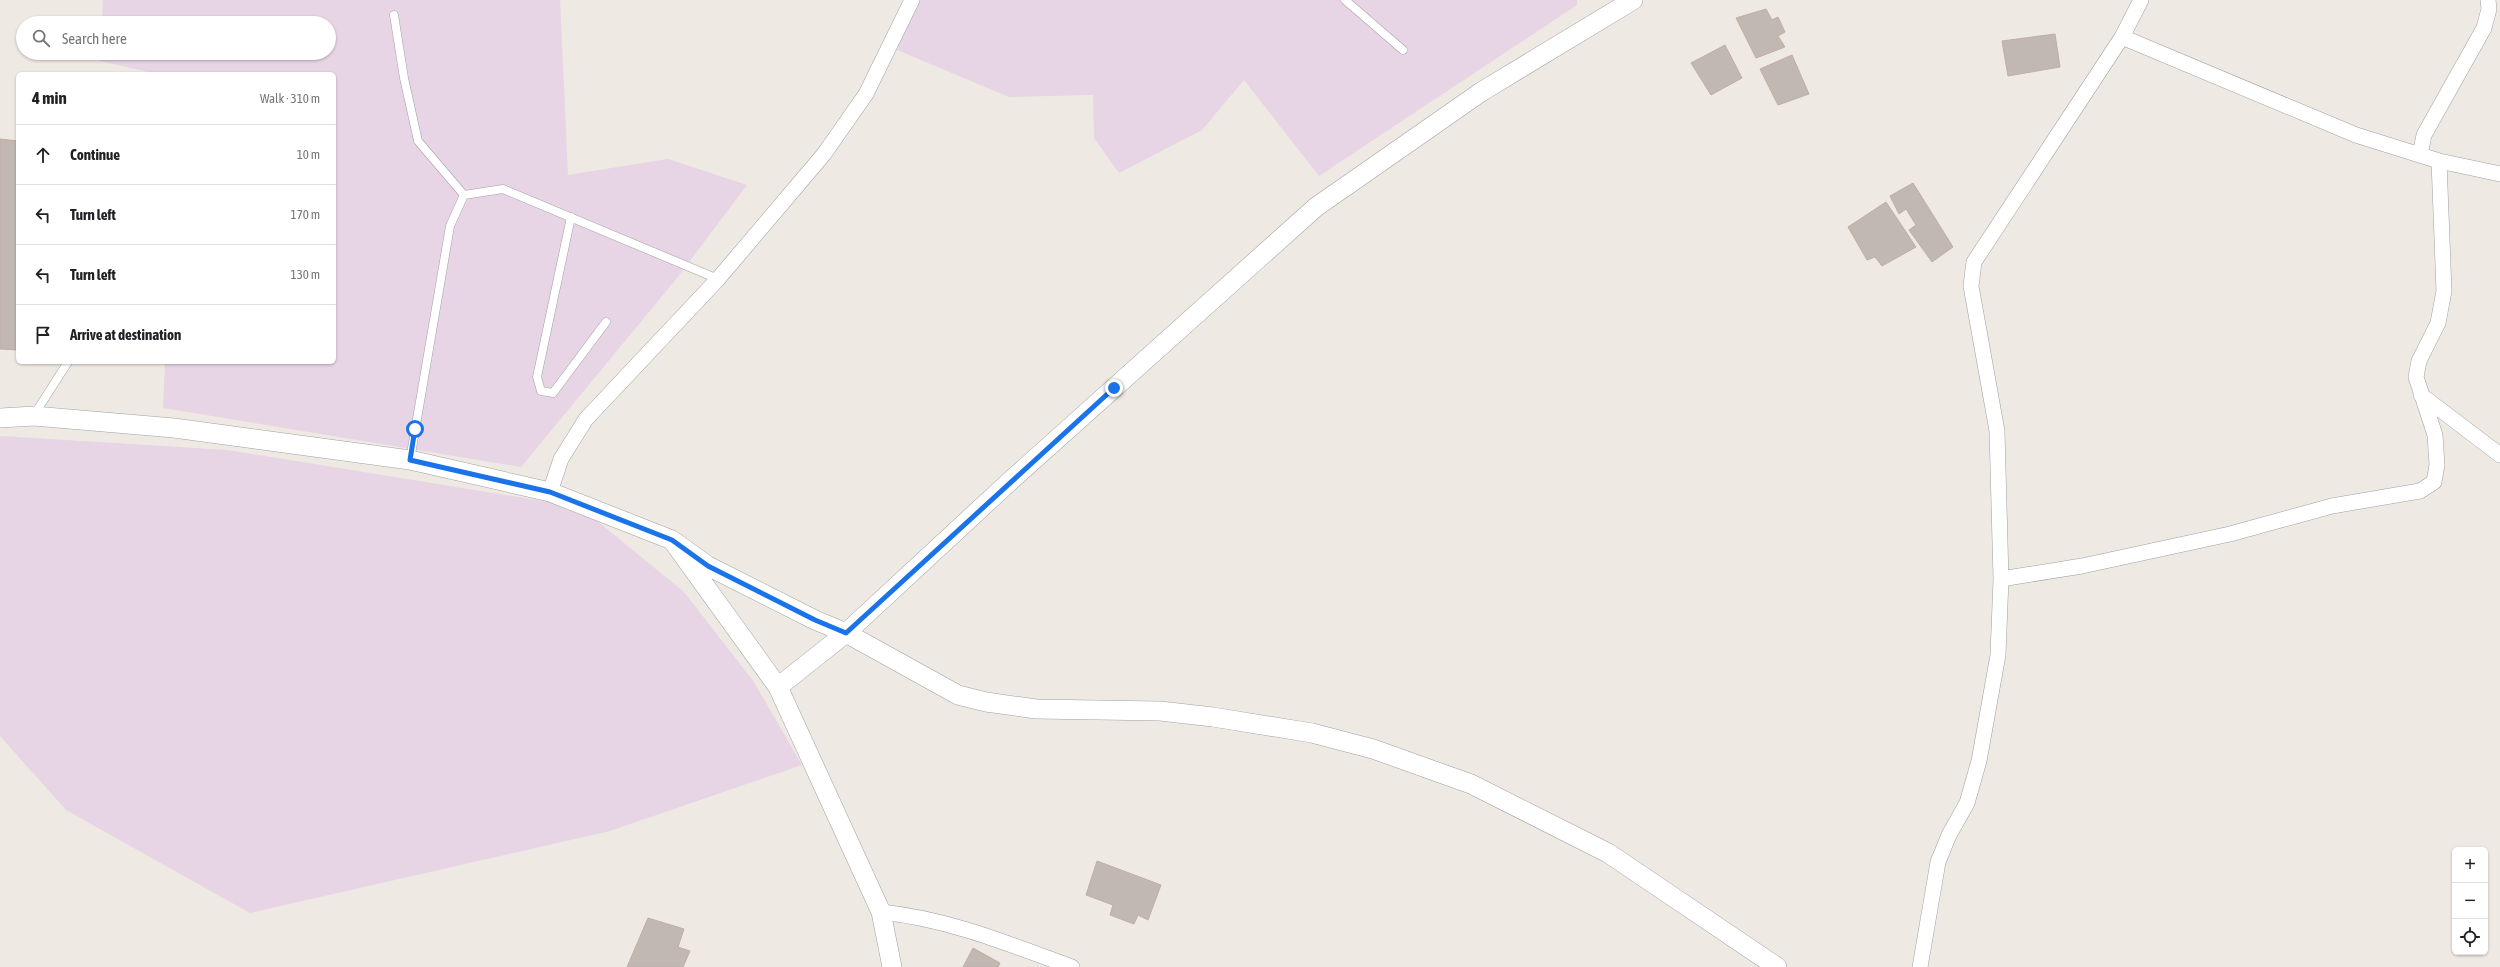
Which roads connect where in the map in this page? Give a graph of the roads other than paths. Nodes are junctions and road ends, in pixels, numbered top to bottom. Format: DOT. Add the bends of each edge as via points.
graph roads {
  1 [pos="912,0"];
  2 [pos="1345,0"];
  3 [pos="1634,0"];
  4 [pos="2141,0"];
  5 [pos="2488,0"];
  6 [pos="394,15"];
  7 [pos="2122,37"];
  8 [pos="1403,50"];
  9 [pos="2420,155"];
  10 [pos="2439,161"];
  11 [pos="2500,174"];
  12 [pos="464,195"];
  13 [pos="571,217"];
  14 [pos="718,279"];
  15 [pos="606,322"];
  16 [pos="67,364"];
  17 [pos="2421,395"];
  18 [pos="34,416"];
  19 [pos="0,418"];
  20 [pos="2500,455"];
  21 [pos="410,460"];
  22 [pos="550,492"];
  23 [pos="672,540"];
  24 [pos="2001,579"];
  25 [pos="846,633"];
  26 [pos="778,687"];
  27 [pos="881,912"];
  28 [pos="1757,962"];
  29 [pos="892,967"];
  30 [pos="1072,967"];
  31 [pos="1777,967"];
  32 [pos="1920,967"];
  1 -- 14 [label="street" via="861,100 824,154"];
  2 -- 8 [label="lane"];
  3 -- 25 [label="street" via="1481,92 1316,208 1008,483"];
  4 -- 7 [label="street"];
  5 -- 9 [label="street" via="2489,10 2484,28 2424,135"];
  6 -- 12 [label="lane" via="418,142"];
  7 -- 9 [label="street" via="2356,135"];
  7 -- 24 [label="street" via="1974,262 1972,286 1997,431"];
  9 -- 10 [label="street"];
  10 -- 11 [label="street"];
  10 -- 17 [label="street" via="2444,290 2438,323 2419,361 2416,377"];
  12 -- 13 [label="lane" via="503,189"];
  12 -- 21 [label="lane" via="450,226"];
  13 -- 14 [label="lane"];
  13 -- 15 [label="lane" via="537,377 541,391 552,393"];
  14 -- 22 [label="street" via="586,419 561,459"];
  16 -- 18 [label="lane"];
  17 -- 20 [label="street"];
  17 -- 24 [label="street" via="2435,435 2437,465 2434,482 2420,491 2332,506 2230,534 2082,566"];
  18 -- 19 [label="street"];
  18 -- 21 [label="street" via="174,428"];
  21 -- 22 [label="street"];
  22 -- 23 [label="street"];
  23 -- 25 [label="street" via="708,566"];
  23 -- 26 [label="street"];
  24 -- 32 [label="street" via="1998,655 1979,761 1967,803 1949,835 1938,862"];
  25 -- 26 [label="street"];
  25 -- 28 [label="street" via="958,695 986,702 1036,709 1160,711 1312,733 1373,749 1471,784 1608,853 1653,881"];
  26 -- 27 [label="street"];
  27 -- 29 [label="street"];
  27 -- 30 [label="street" via="918,916 964,928"];
  28 -- 31 [label="street"];
}
